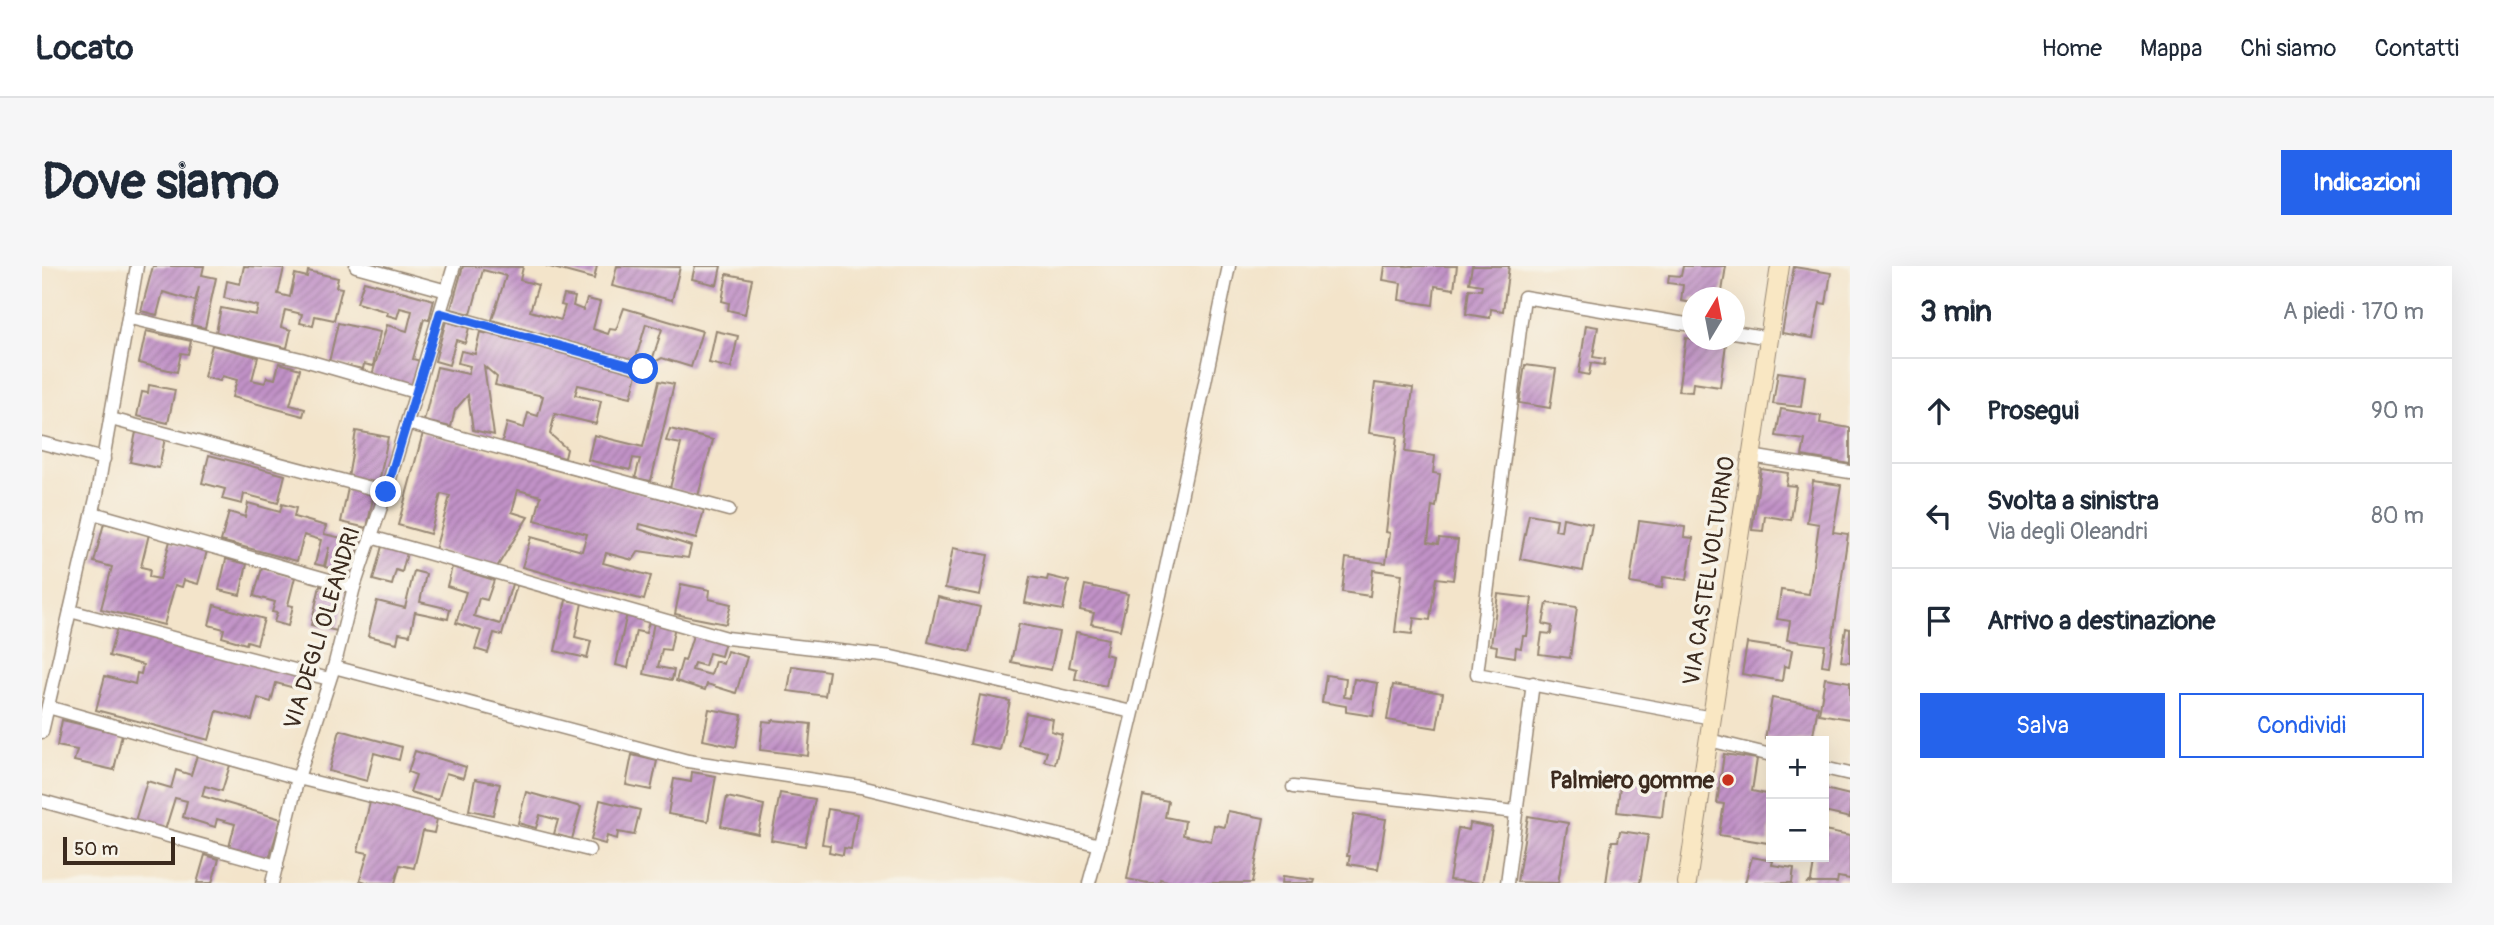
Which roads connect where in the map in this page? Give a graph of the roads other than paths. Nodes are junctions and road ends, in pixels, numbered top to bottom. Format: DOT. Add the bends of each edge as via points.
graph roads {
  1 [pos="137,266"];
  2 [pos="356,266"];
  3 [pos="454,266"];
  4 [pos="1229,266"];
  5 [pos="1780,266"];
  6 [pos="447,291"];
  7 [pos="440,313"];
  8 [pos="130,318"];
  9 [pos="1682,323"];
  10 [pos="1745,334"];
  11 [pos="1769,338"];
  12 [pos="643,369"];
  13 [pos="415,392"];
  14 [pos="111,419"];
  15 [pos="407,423"];
  16 [pos="42,443"];
  17 [pos="1751,456"];
  18 [pos="104,459"];
  19 [pos="1850,472"];
  20 [pos="386,492"];
  21 [pos="729,510"];
  22 [pos="93,513"];
  23 [pos="370,537"];
  24 [pos="354,587"];
  25 [pos="70,611"];
  26 [pos="331,673"];
  27 [pos="1533,683"];
  28 [pos="48,707"];
  29 [pos="1132,712"];
  30 [pos="1712,718"];
  31 [pos="42,732"];
  32 [pos="1709,740"];
  33 [pos="1766,754"];
  34 [pos="1829,769"];
  35 [pos="1850,774"];
  36 [pos="299,778"];
  37 [pos="1293,788"];
  38 [pos="42,801"];
  39 [pos="1516,812"];
  40 [pos="1100,845"];
  41 [pos="589,850"];
  42 [pos="277,866"];
  43 [pos="275,882"];
  44 [pos="1089,883"];
  45 [pos="1507,883"];
  46 [pos="1687,883"];
  1 -- 8 [label="street"];
  2 -- 6 [label="street"];
  3 -- 6 [label="street, VIA DEGLI OLEANDRI"];
  4 -- 29 [label="street"];
  5 -- 11 [label="street, VIA CASTELVOLTURNO"];
  6 -- 7 [label="street, VIA DEGLI OLEANDRI"];
  7 -- 12 [label="street"];
  7 -- 13 [label="street, VIA DEGLI OLEANDRI"];
  8 -- 13 [label="street"];
  8 -- 14 [label="street"];
  9 -- 27 [label="street" via="1524,297 1477,674"];
  10 -- 11 [label="street"];
  11 -- 17 [label="street, VIA CASTELVOLTURNO"];
  13 -- 15 [label="street, VIA DEGLI OLEANDRI"];
  14 -- 18 [label="street"];
  14 -- 20 [label="street"];
  15 -- 20 [label="street, VIA DEGLI OLEANDRI"];
  15 -- 21 [label="street"];
  16 -- 18 [label="street"];
  17 -- 19 [label="street"];
  17 -- 30 [label="street, VIA CASTELVOLTURNO"];
  18 -- 22 [label="street"];
  20 -- 23 [label="street, VIA DEGLI OLEANDRI"];
  22 -- 24 [label="street"];
  22 -- 25 [label="street"];
  23 -- 24 [label="street, VIA DEGLI OLEANDRI"];
  23 -- 29 [label="street" via="727,638 892,657"];
  24 -- 26 [label="street, VIA DEGLI OLEANDRI"];
  25 -- 26 [label="street"];
  25 -- 28 [label="street"];
  26 -- 36 [label="street, VIA DEGLI OLEANDRI"];
  26 -- 40 [label="street" via="688,761 861,787"];
  27 -- 30 [label="street"];
  27 -- 39 [label="street"];
  28 -- 31 [label="street"];
  28 -- 36 [label="street"];
  29 -- 40 [label="street"];
  30 -- 32 [label="street, VIA CASTELVOLTURNO"];
  32 -- 33 [label="street"];
  32 -- 46 [label="street, VIA CASTELVOLTURNO"];
  34 -- 35 [label="street"];
  36 -- 41 [label="street"];
  36 -- 42 [label="street, VIA DEGLI OLEANDRI"];
  37 -- 39 [label="street"];
  38 -- 42 [label="street"];
  39 -- 45 [label="street"];
  40 -- 44 [label="street"];
  42 -- 43 [label="street, VIA DEGLI OLEANDRI"];
}
